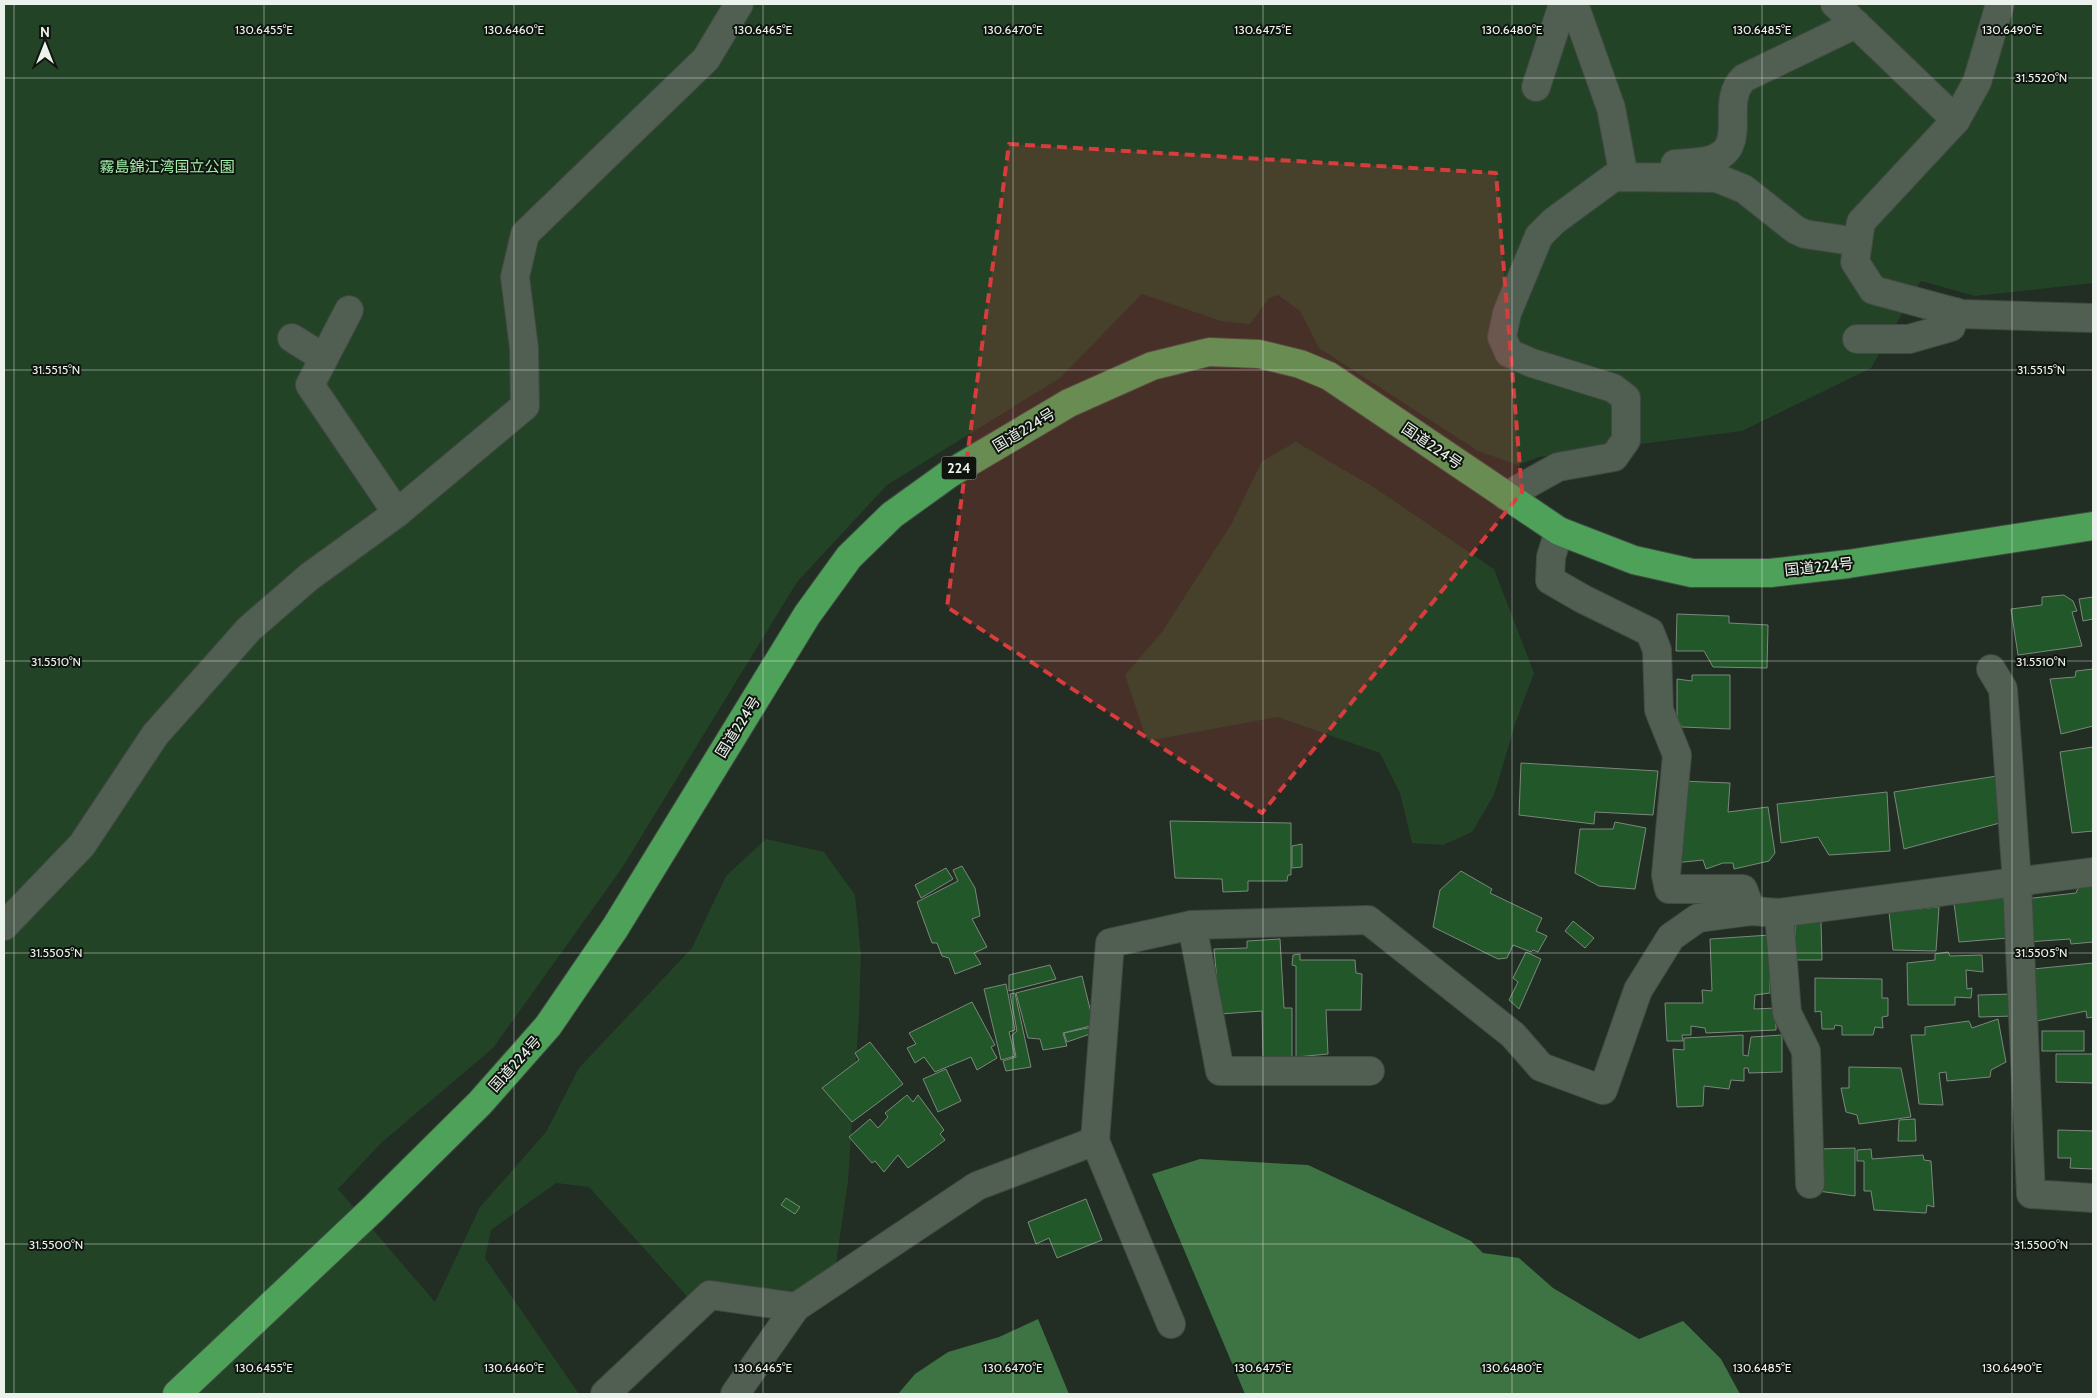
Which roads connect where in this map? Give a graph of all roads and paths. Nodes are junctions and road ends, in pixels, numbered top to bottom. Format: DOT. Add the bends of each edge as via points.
graph roads {
  1 [pos="739,4"];
  2 [pos="1563,4"];
  3 [pos="1574,4"];
  4 [pos="1835,4"];
  5 [pos="2000,4"];
  6 [pos="1856,24"];
  7 [pos="1536,87"];
  8 [pos="1956,120"];
  9 [pos="1636,177"];
  10 [pos="1858,242"];
  11 [pos="349,310"];
  12 [pos="1955,312"];
  13 [pos="2093,318"];
  14 [pos="292,338"];
  15 [pos="1857,339"];
  16 [pos="324,358"];
  17 [pos="1506,496"];
  18 [pos="397,513"];
  19 [pos="2093,526"];
  20 [pos="1559,531"];
  21 [pos="1991,670"];
  22 [pos="2093,872"];
  23 [pos="2017,882"];
  24 [pos="1751,912"];
  25 [pos="1779,913"];
  26 [pos="4,926"];
  27 [pos="1192,926"];
  28 [pos="1370,1071"];
  29 [pos="1095,1141"];
  30 [pos="1810,1184"];
  31 [pos="2093,1198"];
  32 [pos="796,1308"];
  33 [pos="1171,1324"];
  34 [pos="178,1394"];
  35 [pos="605,1394"];
  36 [pos="735,1394"];
  1 -- 18 [label="street" via="706,59 524,234 514,277 524,348 524,406"];
  2 -- 7 [label="street"];
  3 -- 9 [label="street"];
  4 -- 6 [label="street"];
  5 -- 8 [label="street" via="1977,82"];
  6 -- 8 [label="street"];
  6 -- 9 [label="street" via="1744,78 1737,85 1734,96 1732,143 1724,153 1707,161 1670,164"];
  8 -- 10 [label="street" via="1862,222"];
  9 -- 10 [label="street" via="1717,178 1744,190 1804,234"];
  9 -- 17 [label="street" via="1614,177 1554,221 1539,236 1507,312 1502,337 1509,353 1613,388 1626,398 1626,440 1614,457 1558,467"];
  10 -- 12 [label="street" via="1856,262 1874,290"];
  11 -- 16 [label="street"];
  12 -- 13 [label="street"];
  12 -- 15 [label="street" via="1951,327 1942,330 1909,339"];
  14 -- 16 [label="street"];
  16 -- 18 [label="street" via="310,385"];
  17 -- 20 [label="highway, 国道224号 / 224"];
  17 -- 34 [label="highway, 国道224号 / 224" via="1329,376 1300,364 1259,354 1209,352 1152,366 1069,403 949,474 892,515 849,557 812,607 615,928 548,1026 480,1103"];
  18 -- 26 [label="street" via="309,577 249,629 155,735 82,845"];
  19 -- 20 [label="highway, 国道224号 / 224" via="1770,573 1692,573 1634,560"];
  20 -- 24 [label="street" via="1551,558 1550,580 1650,632 1657,650 1659,710 1677,755 1666,875 1669,889 1743,889"];
  21 -- 23 [label="street" via="2003,689"];
  22 -- 23 [label="street"];
  23 -- 25 [label="street"];
  23 -- 31 [label="street" via="2031,1194"];
  24 -- 25 [label="street"];
  24 -- 27 [label="street" via="1698,918 1671,936 1638,990 1603,1090 1541,1067 1513,1034 1368,920"];
  25 -- 30 [label="street" via="1787,1013 1806,1052"];
  27 -- 28 [label="street" via="1220,1071"];
  27 -- 29 [label="street" via="1110,943"];
  29 -- 32 [label="street" via="977,1186"];
  29 -- 33 [label="street"];
  32 -- 35 [label="street" via="710,1295"];
  32 -- 36 [label="street"];
}
